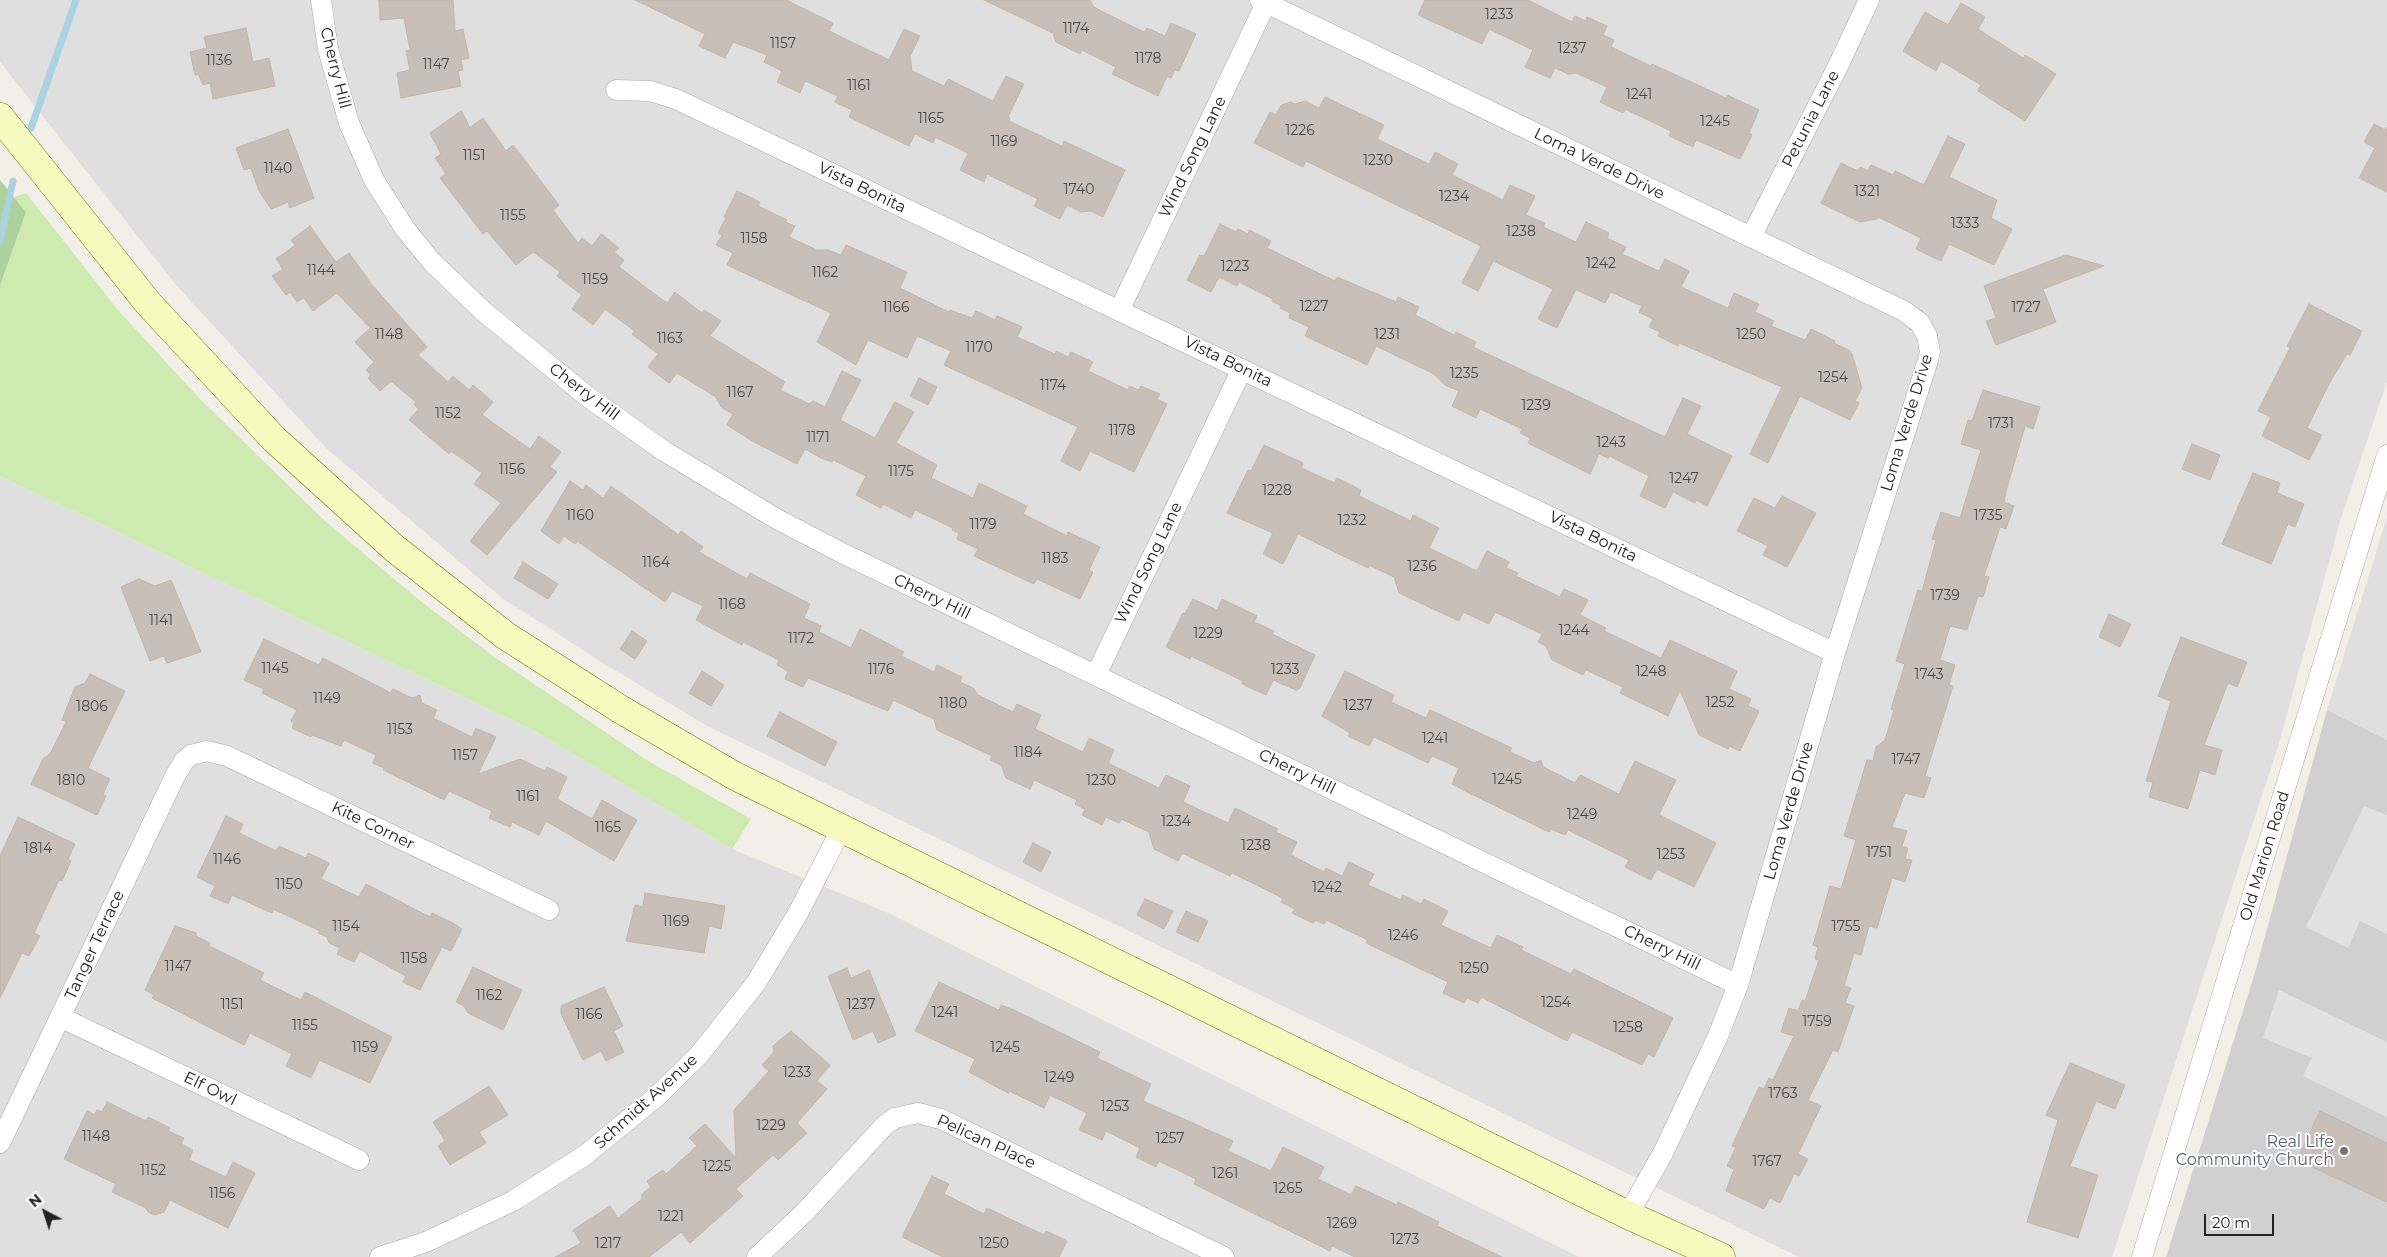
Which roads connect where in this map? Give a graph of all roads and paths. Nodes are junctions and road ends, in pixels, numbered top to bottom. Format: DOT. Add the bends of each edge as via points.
graph roads {
  1 [pos="321,0"];
  2 [pos="1869,0"];
  3 [pos="1263,2"];
  4 [pos="616,90"];
  5 [pos="0,117"];
  6 [pos="1751,237"];
  7 [pos="1119,311"];
  8 [pos="1242,369"];
  9 [pos="2387,455"];
  10 [pos="1835,652"];
  11 [pos="1096,675"];
  12 [pos="196,753"];
  13 [pos="842,828"];
  14 [pos="549,910"];
  15 [pos="1738,985"];
  16 [pos="60,1017"];
  17 [pos="0,1143"];
  18 [pos="360,1160"];
  19 [pos="1628,1215"];
  20 [pos="387,1256"];
  21 [pos="757,1257"];
  22 [pos="1224,1257"];
  23 [pos="1721,1257"];
  24 [pos="2142,1257"];
  1 -- 11 [label="street, Cherry Hill" via="337,86 374,180 432,262 483,311 588,397 729,492 844,554"];
  2 -- 6 [label="street, Petunia Lane"];
  3 -- 6 [label="street, Loma Verde Drive"];
  3 -- 7 [label="street, Wind Song Lane"];
  4 -- 7 [label="street, Vista Bonita" via="650,91 676,99"];
  5 -- 13 [label="main road" via="148,303 208,370 274,439 394,548 506,636 567,676 735,776"];
  6 -- 10 [label="street, Loma Verde Drive" via="1910,314 1920,323 1929,343 1928,360"];
  7 -- 8 [label="street, Vista Bonita"];
  8 -- 10 [label="street, Vista Bonita"];
  8 -- 11 [label="street, Wind Song Lane"];
  9 -- 24 [label="street, Old Marion Road"];
  10 -- 15 [label="street, Loma Verde Drive"];
  11 -- 15 [label="street, Cherry Hill"];
  12 -- 14 [label="street, Kite Corner" via="212,751 227,756"];
  12 -- 16 [label="street, Tanger Terrace" via="180,765"];
  13 -- 19 [label="main road"];
  13 -- 20 [label="street, Schmidt Avenue" via="797,915 756,983 718,1033 668,1086 606,1139 543,1183 469,1223"];
  15 -- 19 [label="street, Loma Verde Drive" via="1680,1118"];
  16 -- 17 [label="street, Tanger Terrace"];
  16 -- 18 [label="street, Elf Owl"];
  19 -- 23 [label="main road"];
  21 -- 22 [label="street, Pelican Place" via="811,1206 881,1129 895,1118 918,1113 941,1119"];
}
